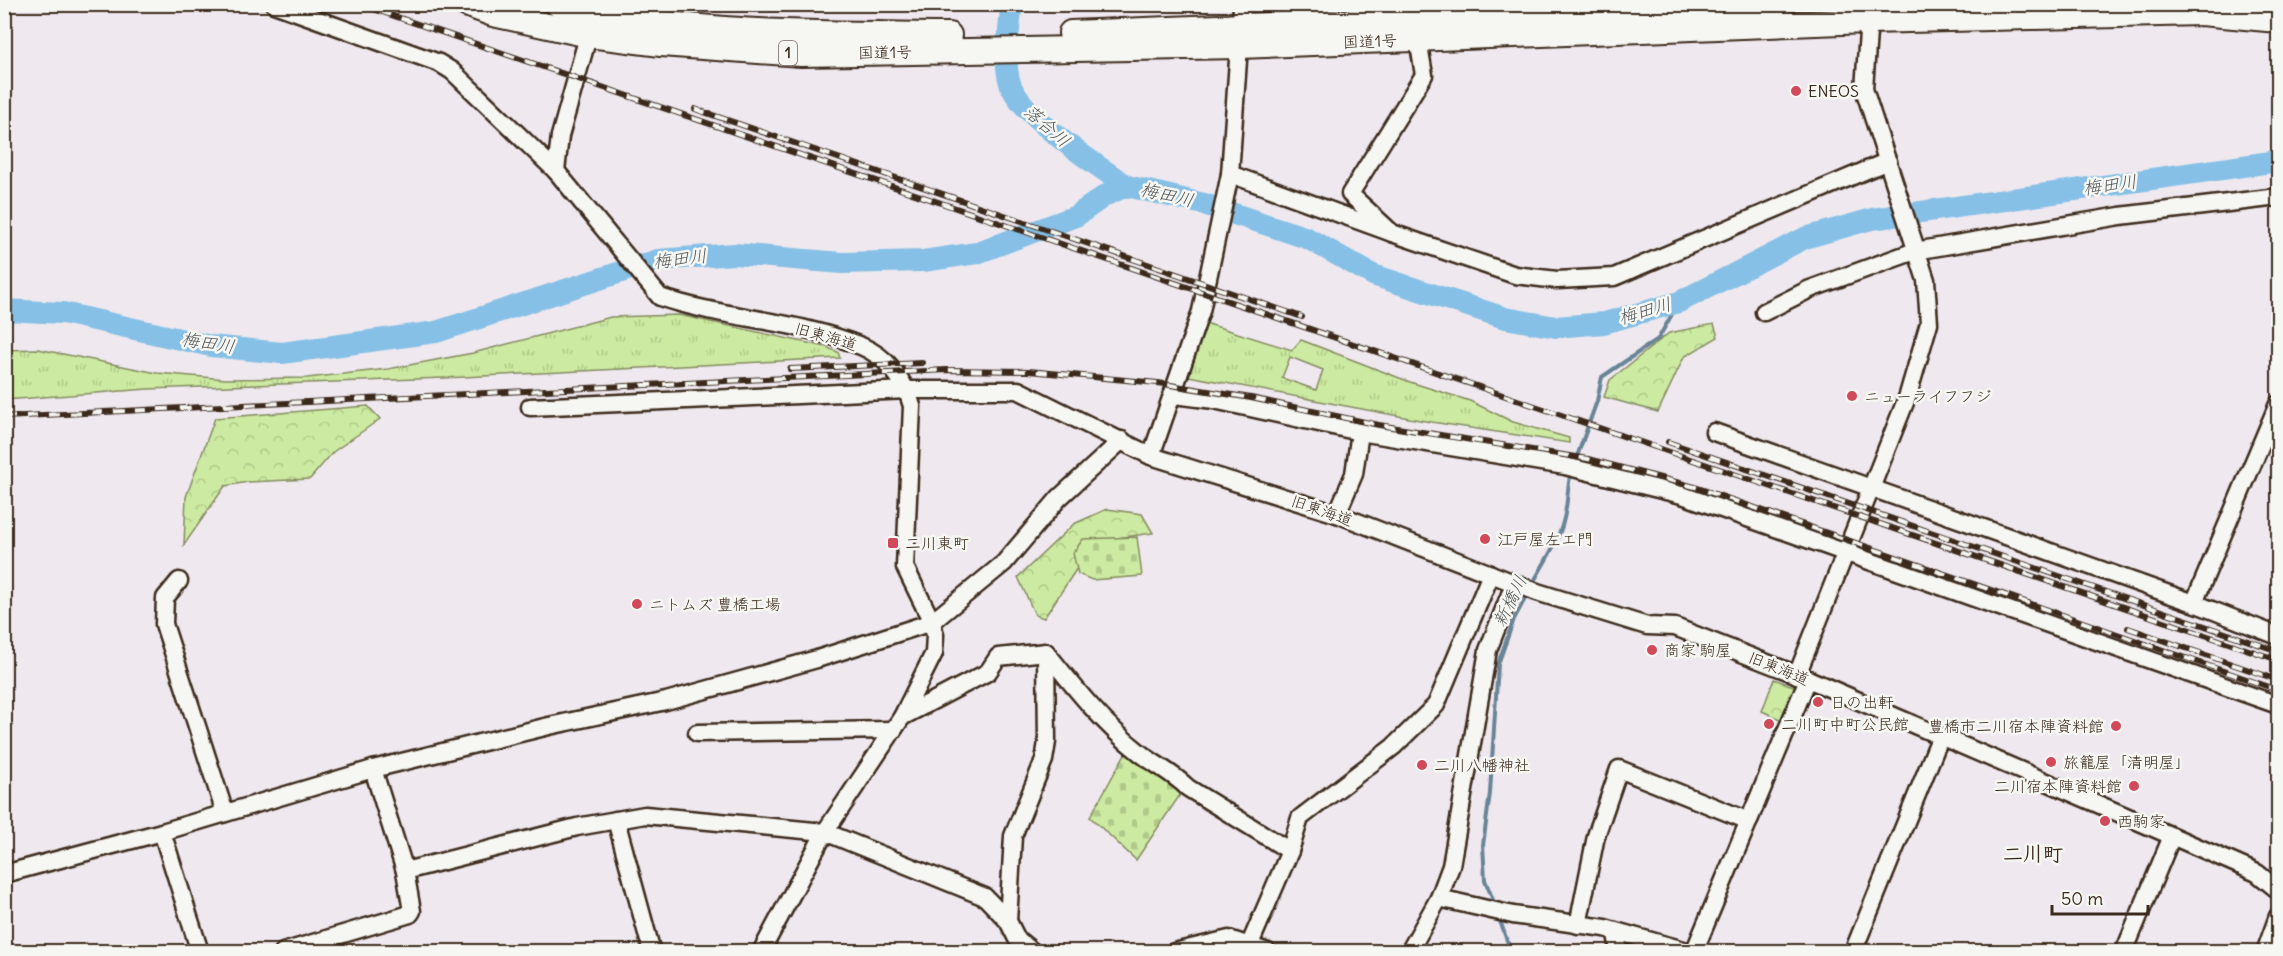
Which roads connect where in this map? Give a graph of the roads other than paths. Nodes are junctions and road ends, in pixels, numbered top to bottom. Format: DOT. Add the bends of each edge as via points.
graph roads {
  1 [pos="274,4"];
  2 [pos="466,4"];
  3 [pos="558,4"];
  4 [pos="1779,4"];
  5 [pos="1869,13"];
  6 [pos="2278,20"];
  7 [pos="591,24"];
  8 [pos="1241,26"];
  9 [pos="1418,39"];
  10 [pos="1890,167"];
  11 [pos="556,171"];
  12 [pos="1229,176"];
  13 [pos="2278,197"];
  14 [pos="1392,233"];
  15 [pos="1914,247"];
  16 [pos="1764,312"];
  17 [pos="908,390"];
  18 [pos="1174,395"];
  19 [pos="2278,404"];
  20 [pos="530,407"];
  21 [pos="1360,432"];
  22 [pos="1714,432"];
  23 [pos="1122,440"];
  24 [pos="1151,456"];
  25 [pos="1869,493"];
  26 [pos="1337,514"];
  27 [pos="1846,551"];
  28 [pos="1491,574"];
  29 [pos="179,581"];
  30 [pos="1525,588"];
  31 [pos="2194,603"];
  32 [pos="932,622"];
  33 [pos="2278,636"];
  34 [pos="1046,652"];
  35 [pos="1802,677"];
  36 [pos="2278,705"];
  37 [pos="898,723"];
  38 [pos="697,733"];
  39 [pos="1940,738"];
  40 [pos="373,769"];
  41 [pos="225,813"];
  42 [pos="616,820"];
  43 [pos="1749,821"];
  44 [pos="162,832"];
  45 [pos="825,832"];
  46 [pos="2172,836"];
  47 [pos="1290,851"];
  48 [pos="405,871"];
  49 [pos="4,874"];
  50 [pos="2278,890"];
  51 [pos="1439,898"];
  52 [pos="2278,916"];
  53 [pos="1008,921"];
  54 [pos="1578,925"];
  55 [pos="1616,933"];
  56 [pos="1251,948"];
  57 [pos="200,951"];
  58 [pos="283,951"];
  59 [pos="652,951"];
  60 [pos="761,951"];
  61 [pos="1033,951"];
  62 [pos="1174,951"];
  63 [pos="1269,951"];
  64 [pos="1409,951"];
  65 [pos="1619,951"];
  66 [pos="1693,951"];
  67 [pos="1852,951"];
  68 [pos="2124,951"];
  69 [pos="2265,951"];
  1 -- 11 [label="street, 旧東海道" via="439,63"];
  2 -- 7 [label="highway, 国道1号 / 1" via="493,14"];
  3 -- 7 [label="highway, 国道1号 / 1"];
  4 -- 8 [label="highway, 国道1号 / 1"];
  5 -- 6 [label="highway, 国道1号 / 1" via="2201,13"];
  5 -- 9 [label="highway, 国道1号 / 1"];
  5 -- 10 [label="street" via="1864,89"];
  7 -- 8 [label="highway, 国道1号 / 1" via="661,44 801,54"];
  7 -- 11 [label="street" via="560,136"];
  8 -- 9 [label="highway, 国道1号 / 1"];
  8 -- 12 [label="street"];
  9 -- 14 [label="street" via="1424,75 1350,194"];
  10 -- 14 [label="street" via="1614,278 1557,280 1515,275"];
  10 -- 15 [label="street"];
  11 -- 17 [label="street, 旧東海道" via="660,297 793,326 862,346 889,364"];
  12 -- 14 [label="street"];
  12 -- 18 [label="street" via="1214,260"];
  13 -- 15 [label="street"];
  15 -- 16 [label="street"];
  15 -- 25 [label="street" via="1926,280 1929,323 1908,395"];
  17 -- 20 [label="street"];
  17 -- 23 [label="street, 旧東海道" via="1018,390"];
  17 -- 32 [label="street" via="912,406 905,567"];
  18 -- 21 [label="street"];
  18 -- 24 [label="street"];
  19 -- 31 [label="street"];
  21 -- 26 [label="street" via="1354,474"];
  21 -- 27 [label="street" via="1573,468 1682,495"];
  22 -- 25 [label="street"];
  23 -- 24 [label="street, 旧東海道"];
  23 -- 32 [label="street" via="1059,498 1004,563"];
  24 -- 26 [label="street, 旧東海道"];
  25 -- 27 [label="street"];
  25 -- 31 [label="street"];
  26 -- 28 [label="street, 旧東海道"];
  27 -- 35 [label="street"];
  27 -- 36 [label="street"];
  28 -- 30 [label="street, 旧東海道"];
  28 -- 47 [label="street" via="1436,705 1393,747 1300,818"];
  29 -- 41 [label="street" via="165,598 164,624"];
  30 -- 35 [label="street, 旧東海道" via="1647,626 1675,627"];
  30 -- 51 [label="street" via="1488,650 1451,866"];
  31 -- 33 [label="street"];
  32 -- 37 [label="street" via="934,653"];
  32 -- 40 [label="street" via="666,701"];
  34 -- 37 [label="street" via="998,657 988,672"];
  34 -- 47 [label="street" via="1106,722 1139,752 1188,788"];
  34 -- 53 [label="street" via="1047,742 1044,760 1013,836"];
  35 -- 39 [label="street, 旧東海道"];
  35 -- 43 [label="street"];
  37 -- 38 [label="street"];
  37 -- 45 [label="street"];
  39 -- 46 [label="street, 旧東海道"];
  39 -- 67 [label="street"];
  40 -- 41 [label="street"];
  40 -- 48 [label="street"];
  41 -- 44 [label="street"];
  42 -- 45 [label="street" via="645,815"];
  42 -- 48 [label="street"];
  42 -- 59 [label="street"];
  43 -- 54 [label="street" via="1619,769 1596,836"];
  43 -- 66 [label="street"];
  44 -- 49 [label="street"];
  44 -- 57 [label="street"];
  45 -- 53 [label="street" via="985,897"];
  45 -- 60 [label="street"];
  46 -- 50 [label="street, 旧東海道" via="2257,873"];
  46 -- 68 [label="street"];
  47 -- 56 [label="street"];
  48 -- 58 [label="street" via="410,914"];
  51 -- 54 [label="street"];
  51 -- 64 [label="street"];
  52 -- 69 [label="street"];
  53 -- 61 [label="street" via="1017,939"];
  54 -- 55 [label="street"];
  55 -- 65 [label="street"];
  55 -- 66 [label="street"];
  56 -- 62 [label="street" via="1229,939"];
  56 -- 63 [label="street"];
}
